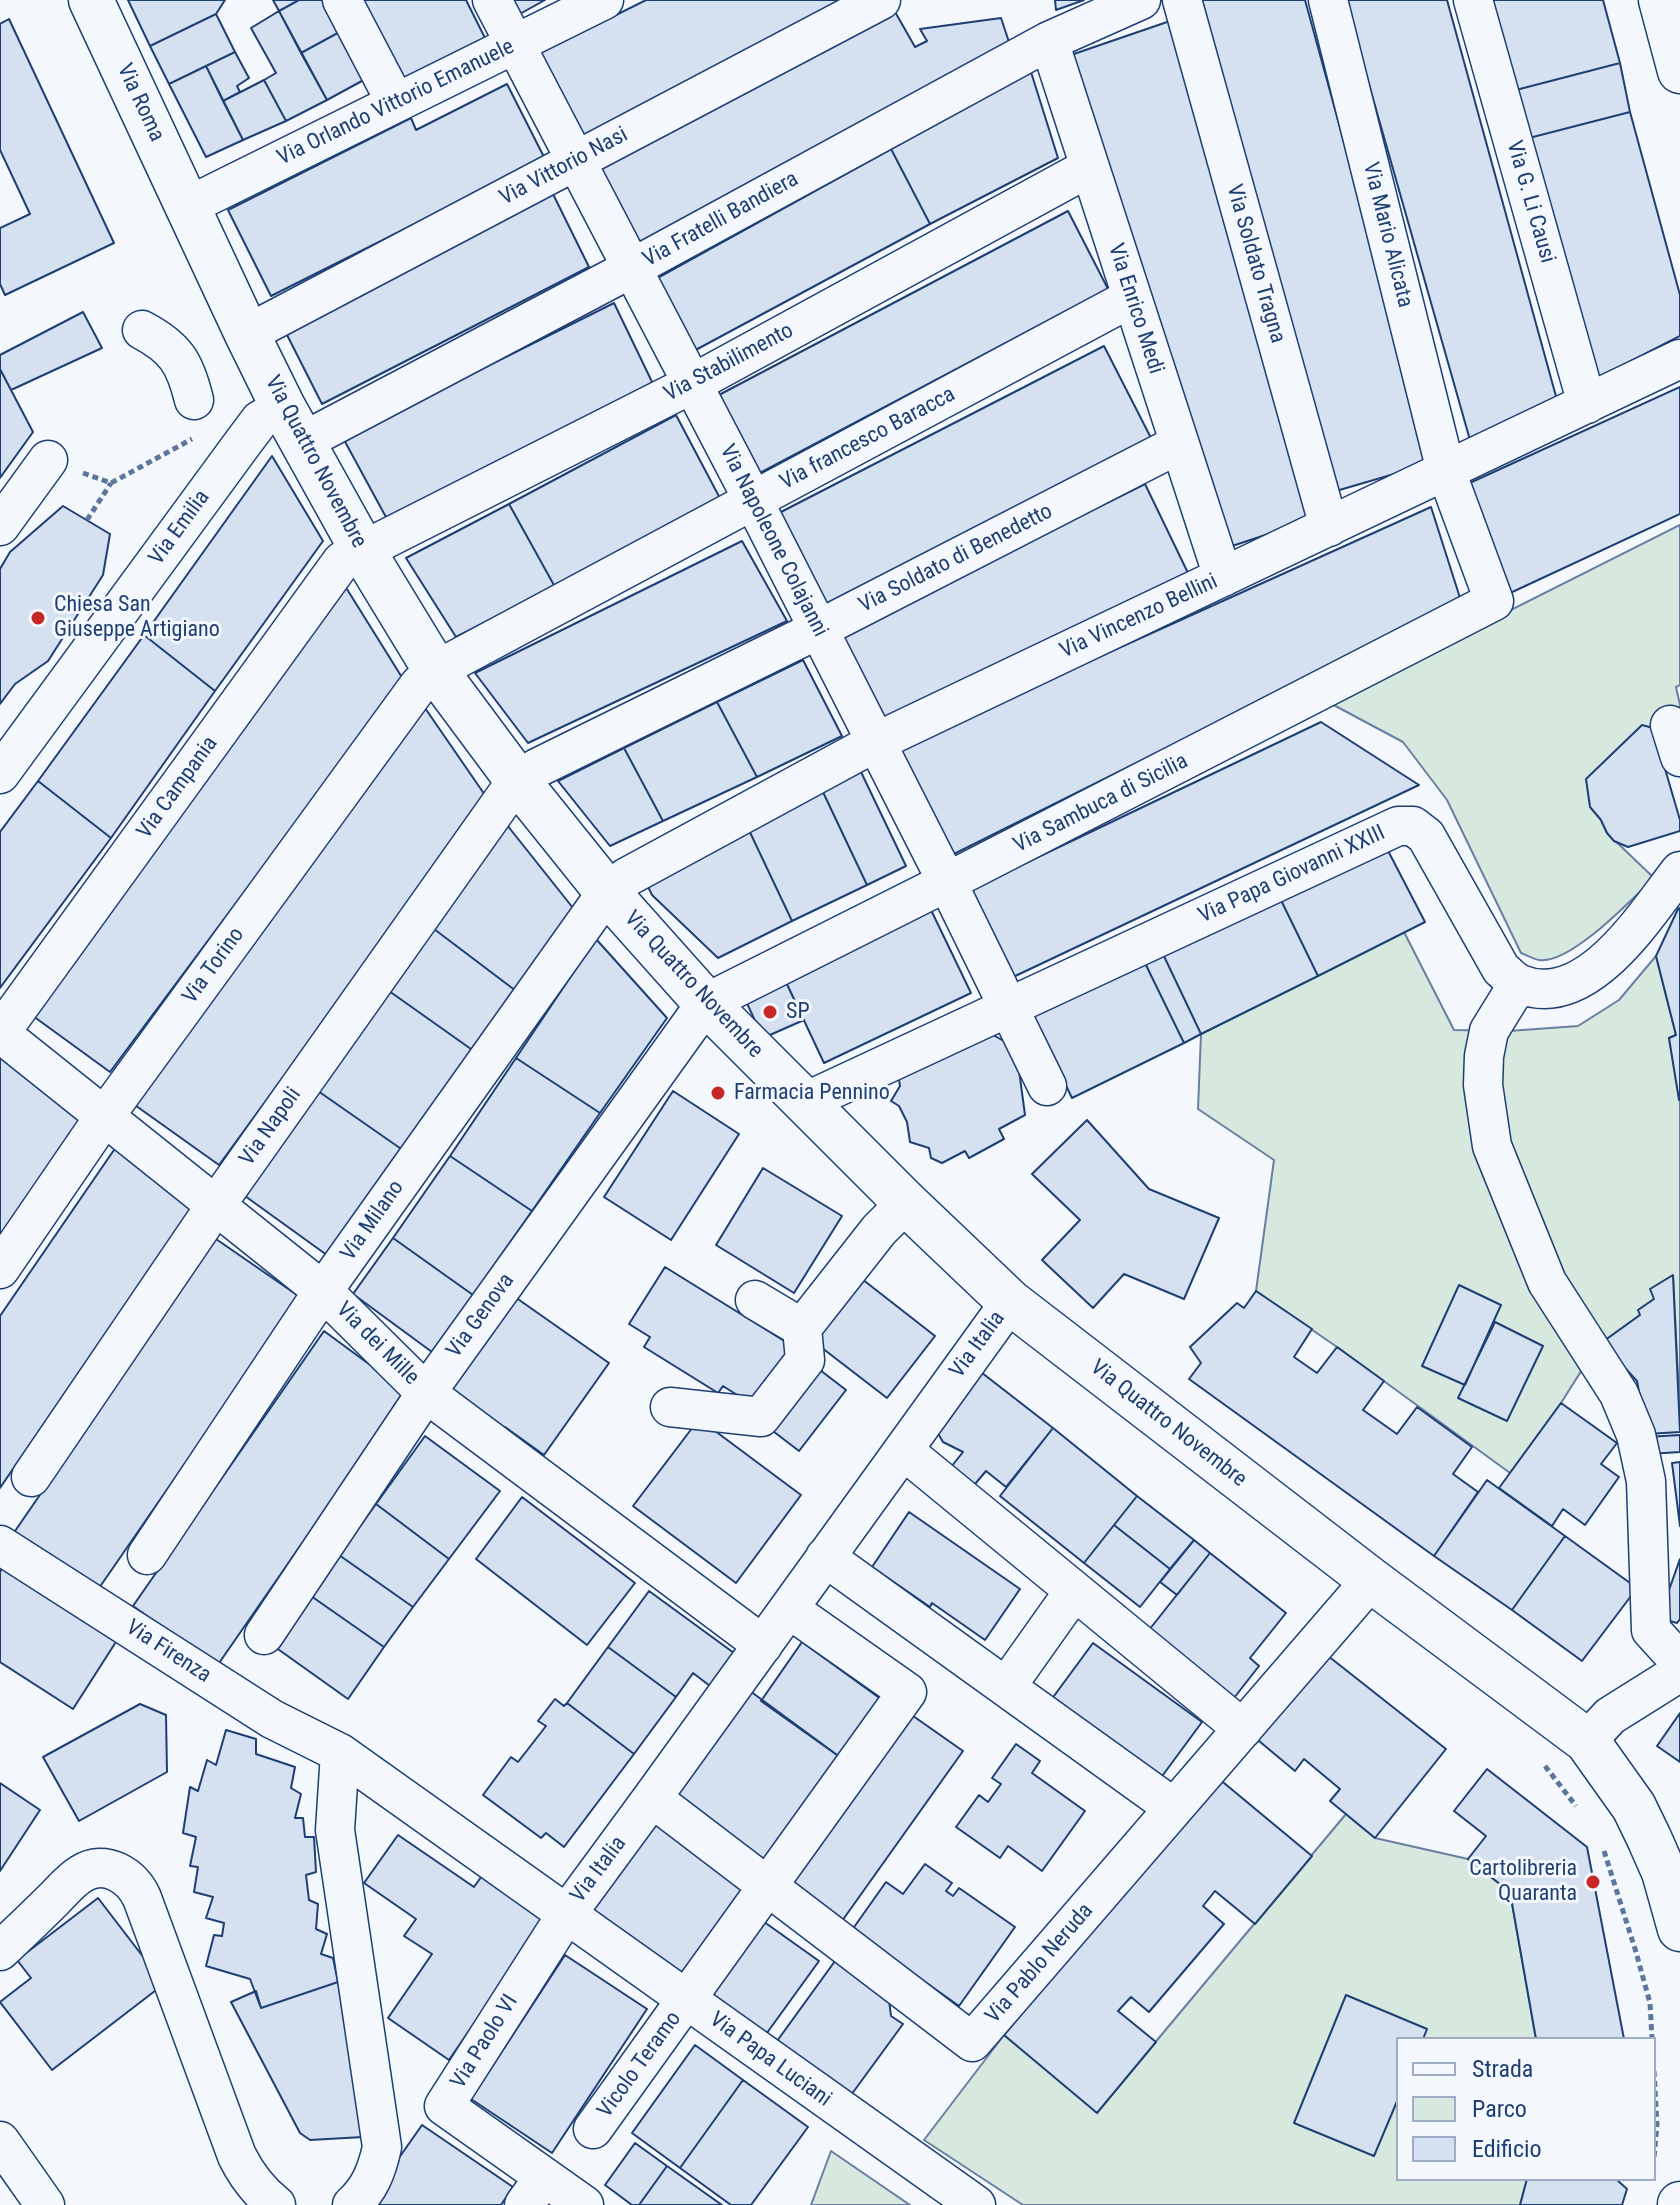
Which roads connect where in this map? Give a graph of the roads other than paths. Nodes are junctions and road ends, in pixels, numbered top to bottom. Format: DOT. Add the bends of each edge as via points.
graph roads {
  1 [pos="91,0"];
  2 [pos="342,0"];
  3 [pos="492,0"];
  4 [pos="604,0"];
  5 [pos="881,0"];
  6 [pos="1141,0"];
  7 [pos="1182,0"];
  8 [pos="1328,0"];
  9 [pos="1473,0"];
  10 [pos="1661,0"];
  11 [pos="1049,41"];
  12 [pos="516,43"];
  13 [pos="1680,71"];
  14 [pos="396,103"];
  15 [pos="576,160"];
  16 [pos="1090,167"];
  17 [pos="188,206"];
  18 [pos="632,268"];
  19 [pos="1131,298"];
  20 [pos="142,330"];
  21 [pos="247,334"];
  22 [pos="1680,359"];
  23 [pos="692,384"];
  24 [pos="1587,404"];
  25 [pos="196,418"];
  26 [pos="292,424"];
  27 [pos="1179,444"];
  28 [pos="48,460"];
  29 [pos="1446,471"];
  30 [pos="753,500"];
  31 [pos="0,526"];
  32 [pos="1329,527"];
  33 [pos="363,551"];
  34 [pos="1223,577"];
  35 [pos="1494,601"];
  36 [pos="819,629"];
  37 [pos="436,671"];
  38 [pos="876,742"];
  39 [pos="0,774"];
  40 [pos="517,780"];
  41 [pos="1680,871"];
  42 [pos="947,882"];
  43 [pos="607,892"];
  44 [pos="1518,984"];
  45 [pos="706,1003"];
  46 [pos="1008,1006"];
  47 [pos="0,1033"];
  48 [pos="1047,1086"];
  49 [pos="805,1102"];
  50 [pos="104,1117"];
  51 [pos="906,1203"];
  52 [pos="216,1205"];
  53 [pos="0,1269"];
  54 [pos="323,1291"];
  55 [pos="755,1300"];
  56 [pos="1010,1302"];
  57 [pos="802,1328"];
  58 [pos="426,1393"];
  59 [pos="670,1407"];
  60 [pos="903,1450"];
  61 [pos="31,1477"];
  62 [pos="0,1545"];
  63 [pos="147,1555"];
  64 [pos="825,1557"];
  65 [pos="1371,1580"];
  66 [pos="1074,1591"];
  67 [pos="789,1609"];
  68 [pos="264,1635"];
  69 [pos="763,1645"];
  70 [pos="1680,1662"];
  71 [pos="1680,1672"];
  72 [pos="1006,1687"];
  73 [pos="1243,1729"];
  74 [pos="1587,1741"];
  75 [pos="340,1753"];
  76 [pos="652,1798"];
  77 [pos="1174,1808"];
  78 [pos="769,1887"];
  79 [pos="566,1915"];
  80 [pos="1680,1929"];
  81 [pos="0,1951"];
  82 [pos="687,2001"];
  83 [pos="593,2129"];
  84 [pos="0,2141"];
  85 [pos="534,2191"];
  86 [pos="45,2205"];
  87 [pos="276,2205"];
  88 [pos="352,2205"];
  89 [pos="584,2205"];
  90 [pos="976,2205"];
  1 -- 17 [label="street, Via Roma"];
  2 -- 14 [label="street"];
  3 -- 12 [label="street, Via Napoleone Colajanni"];
  4 -- 12 [label="street, Via Orlando Vittorio Emanuele"];
  5 -- 15 [label="street, Via Vittorio Nasi"];
  6 -- 11 [label="street, Via Fratelli Bandiera"];
  7 -- 32 [label="street, Via Soldato Tragna"];
  8 -- 29 [label="street, Via Mario Alicata"];
  9 -- 24 [label="street, Via G. Li Causi"];
  10 -- 13 [label="street"];
  11 -- 16 [label="street, Via Enrico Medi"];
  11 -- 18 [label="street, Via Fratelli Bandiera"];
  12 -- 14 [label="street, Via Orlando Vittorio Emanuele"];
  12 -- 15 [label="street, Via Napoleone Colajanni"];
  14 -- 17 [label="street, Via Orlando Vittorio Emanuele"];
  15 -- 18 [label="street, Via Napoleone Colajanni"];
  15 -- 21 [label="street, Via Vittorio Nasi"];
  16 -- 19 [label="street, Via Enrico Medi"];
  16 -- 23 [label="street, Via Stabilimento"];
  17 -- 21 [label="street, Via Quattro Novembre"];
  18 -- 23 [label="street, Via Napoleone Colajanni"];
  18 -- 26 [label="street, Via Fratelli Bandiera"];
  19 -- 27 [label="street, Via Enrico Medi"];
  19 -- 30 [label="street, Via francesco Baracca"];
  20 -- 25 [label="street" via="179,357"];
  21 -- 26 [label="street, Via Quattro Novembre"];
  22 -- 24 [label="street, Via Vincenzo Bellini"];
  23 -- 30 [label="street, Via Napoleone Colajanni"];
  23 -- 33 [label="street, Via Stabilimento"];
  24 -- 29 [label="street, Via Vincenzo Bellini"];
  26 -- 33 [label="street, Via Quattro Novembre"];
  26 -- 39 [label="street, Via Emilia" via="260,420"];
  27 -- 34 [label="street, Via Enrico Medi"];
  27 -- 36 [label="street, Via Soldato di Benedetto"];
  28 -- 31 [label="street"];
  29 -- 32 [label="street, Via Vincenzo Bellini"];
  29 -- 35 [label="street, Via Mario Alicata"];
  30 -- 36 [label="street, Via Napoleone Colajanni"];
  30 -- 37 [label="street, Via francesco Baracca"];
  32 -- 34 [label="street, Via Vincenzo Bellini"];
  33 -- 37 [label="street, Via Quattro Novembre"];
  33 -- 47 [label="street, Via Campania" via="342,561"];
  34 -- 38 [label="street, Via Vincenzo Bellini"];
  35 -- 42 [label="street, Via Sambuca di Sicilia"];
  36 -- 38 [label="street, Via Napoleone Colajanni"];
  36 -- 40 [label="street, Via Soldato di Benedetto"];
  37 -- 40 [label="street, Via Quattro Novembre"];
  37 -- 50 [label="street, Via Torino" via="419,685"];
  38 -- 42 [label="street, Via Napoleone Colajanni"];
  38 -- 43 [label="street, Via Vincenzo Bellini"];
  40 -- 43 [label="street, Via Quattro Novembre"];
  40 -- 52 [label="street, Via Napoli"];
  41 -- 44 [label="street" via="1595,970 1567,986 1542,990"];
  42 -- 45 [label="street, Via Sambuca di Sicilia"];
  42 -- 46 [label="street, Via Napoleone Colajanni"];
  43 -- 45 [label="street, Via Quattro Novembre"];
  43 -- 54 [label="street, Via Milano"];
  44 -- 46 [label="street, Via Papa Giovanni XXIII" via="1501,969 1426,836 1406,825"];
  44 -- 70 [label="street" via="1489,1031 1484,1056 1492,1146 1547,1282 1619,1394 1636,1435 1646,1481 1651,1630"];
  45 -- 49 [label="street, Via Quattro Novembre"];
  45 -- 58 [label="street, Via Genova"];
  46 -- 48 [label="street, Via Napoleone Colajanni"];
  46 -- 49 [label="street, Via Papa Giovanni XXIII"];
  47 -- 50 [label="street, Via dei Mille"];
  49 -- 51 [label="street, Via Quattro Novembre"];
  50 -- 52 [label="street, Via dei Mille"];
  50 -- 53 [label="street, Via Torino"];
  51 -- 56 [label="street, Via Quattro Novembre"];
  51 -- 57 [label="street"];
  52 -- 54 [label="street, Via dei Mille"];
  52 -- 61 [label="street, Via Napoli"];
  54 -- 58 [label="street, Via dei Mille"];
  54 -- 63 [label="street, Via Milano"];
  55 -- 57 [label="street"];
  56 -- 60 [label="street, Via Italia"];
  56 -- 65 [label="street, Via Quattro Novembre"];
  57 -- 59 [label="street" via="805,1360 761,1417"];
  58 -- 68 [label="street, Via Genova"];
  58 -- 69 [label="street, Via dei Mille"];
  60 -- 64 [label="street, Via Italia"];
  60 -- 66 [label="street"];
  62 -- 75 [label="street, Via Firenza" via="272,1719"];
  64 -- 67 [label="street, Via Italia"];
  64 -- 72 [label="street"];
  65 -- 73 [label="street, Via Pablo Neruda"];
  65 -- 74 [label="street, Via Quattro Novembre"];
  66 -- 72 [label="street"];
  66 -- 73 [label="street"];
  67 -- 69 [label="street, Via Italia"];
  67 -- 78 [label="street, Vicolo Teramo" via="907,1692"];
  69 -- 76 [label="street, Via Italia"];
  71 -- 74 [label="street" via="1610,1716"];
  72 -- 77 [label="street"];
  73 -- 77 [label="street, Via Pablo Neruda"];
  74 -- 80 [label="street, Via Quattro Novembre" via="1634,1807 1664,1872"];
  75 -- 79 [label="street, Via Italia"];
  75 -- 88 [label="street" via="335,1830 382,2147 371,2183"];
  76 -- 78 [label="street, Via Pablo Neruda"];
  76 -- 79 [label="street, Via Italia"];
  77 -- 78 [label="street, Via Pablo Neruda" via="972,2042"];
  78 -- 82 [label="street, Vicolo Teramo"];
  79 -- 82 [label="street, Via Papa Luciani"];
  79 -- 85 [label="street, Via Paolo VI" via="444,2106"];
  81 -- 87 [label="street" via="81,1874 99,1869 126,1877 142,1898 237,2156 246,2175"];
  82 -- 83 [label="street, Vicolo Teramo"];
  82 -- 90 [label="street, Via Papa Luciani"];
  84 -- 86 [label="street"];
  85 -- 89 [label="street, Via Paolo VI"];
}
